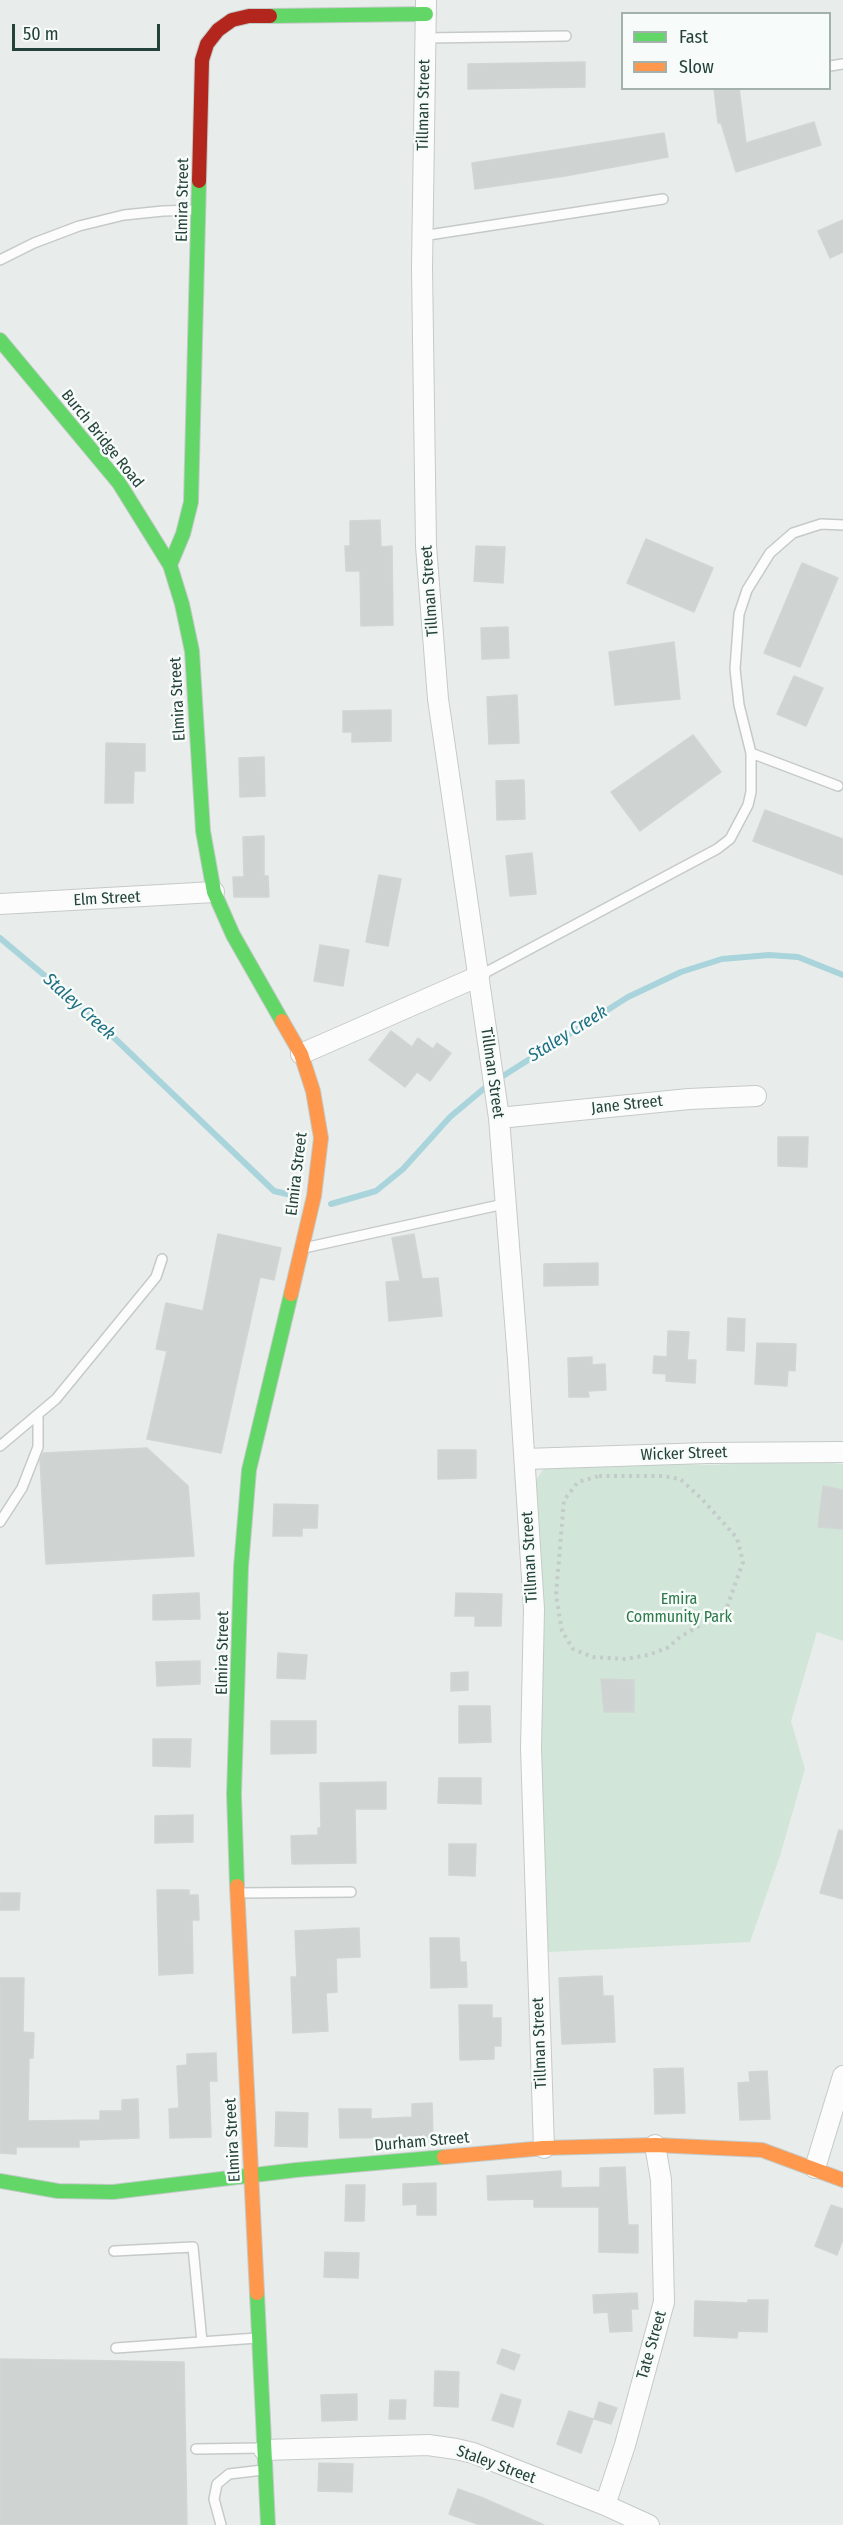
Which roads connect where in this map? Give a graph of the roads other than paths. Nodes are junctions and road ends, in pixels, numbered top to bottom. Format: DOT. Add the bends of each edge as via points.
graph roads {
  1 [pos="426,7"];
  2 [pos="566,36"];
  3 [pos="425,38"];
  4 [pos="663,199"];
  5 [pos="199,210"];
  6 [pos="422,236"];
  7 [pos="0,260"];
  8 [pos="0,340"];
  9 [pos="843,525"];
  10 [pos="170,565"];
  11 [pos="751,753"];
  12 [pos="838,786"];
  13 [pos="214,892"];
  14 [pos="0,904"];
  15 [pos="479,976"];
  16 [pos="301,1054"];
  17 [pos="756,1096"];
  18 [pos="499,1118"];
  19 [pos="504,1204"];
  20 [pos="302,1249"];
  21 [pos="162,1258"];
  22 [pos="38,1414"];
  23 [pos="0,1446"];
  24 [pos="843,1452"];
  25 [pos="525,1459"];
  26 [pos="0,1522"];
  27 [pos="351,1892"];
  28 [pos="237,1893"];
  29 [pos="843,2076"];
  30 [pos="655,2145"];
  31 [pos="544,2148"];
  32 [pos="815,2168"];
  33 [pos="251,2175"];
  34 [pos="843,2180"];
  35 [pos="0,2181"];
  36 [pos="114,2251"];
  37 [pos="260,2338"];
  38 [pos="202,2342"];
  39 [pos="116,2348"];
  40 [pos="196,2449"];
  41 [pos="264,2449"];
  42 [pos="265,2469"];
  43 [pos="605,2505"];
  44 [pos="221,2525"];
  45 [pos="268,2525"];
  46 [pos="649,2525"];
  1 -- 3 [label="street, Tillman Street"];
  1 -- 5 [label="street, Elmira Street" via="249,16 232,20 218,30 207,44 202,60"];
  2 -- 3 [label="lane"];
  3 -- 6 [label="street, Tillman Street"];
  4 -- 6 [label="lane"];
  5 -- 7 [label="lane" via="124,215 79,226"];
  5 -- 10 [label="street, Elmira Street" via="191,502"];
  6 -- 15 [label="street, Tillman Street" via="423,454 433,645"];
  8 -- 10 [label="street, Burch Bridge Road" via="119,483"];
  9 -- 11 [label="lane" via="821,524 793,533 770,553 747,590 739,614 735,669"];
  10 -- 13 [label="street, Elmira Street" via="192,651 203,831"];
  11 -- 12 [label="lane"];
  11 -- 15 [label="lane" via="748,805 730,839"];
  13 -- 14 [label="street, Elm Street"];
  13 -- 16 [label="street, Elmira Street" via="233,935"];
  15 -- 16 [label="street"];
  15 -- 18 [label="street, Tillman Street"];
  16 -- 20 [label="street, Elmira Street" via="314,1091 321,1138"];
  17 -- 18 [label="street, Jane Street"];
  18 -- 19 [label="street, Tillman Street"];
  19 -- 20 [label="lane"];
  19 -- 25 [label="street, Tillman Street"];
  20 -- 28 [label="street, Elmira Street" via="249,1470 241,1567 234,1794"];
  21 -- 22 [label="lane" via="156,1277 114,1331 56,1400"];
  22 -- 23 [label="lane"];
  22 -- 26 [label="lane" via="38,1447 22,1488"];
  24 -- 25 [label="street, Wicker Street"];
  25 -- 31 [label="street, Tillman Street" via="534,1609 531,1748"];
  27 -- 28 [label="lane"];
  28 -- 33 [label="street, Elmira Street"];
  29 -- 32 [label="street"];
  30 -- 31 [label="street, Durham Street"];
  30 -- 32 [label="street, Durham Street" via="762,2150"];
  30 -- 43 [label="street, Tate Street" via="661,2180 664,2302"];
  31 -- 33 [label="street, Durham Street"];
  32 -- 34 [label="street, Durham Street"];
  33 -- 35 [label="street, Durham Street" via="114,2192 58,2191"];
  33 -- 37 [label="street, Elmira Street"];
  36 -- 38 [label="lane" via="193,2247"];
  37 -- 38 [label="lane"];
  37 -- 41 [label="street, Elmira Street"];
  38 -- 39 [label="lane"];
  40 -- 41 [label="lane"];
  41 -- 42 [label="street, Elmira Street"];
  41 -- 43 [label="street, Staley Street" via="417,2445 456,2449"];
  42 -- 44 [label="lane" via="229,2474 217,2484 214,2499"];
  42 -- 45 [label="street, Elmira Street"];
  43 -- 46 [label="street, Staley Street"];
}
